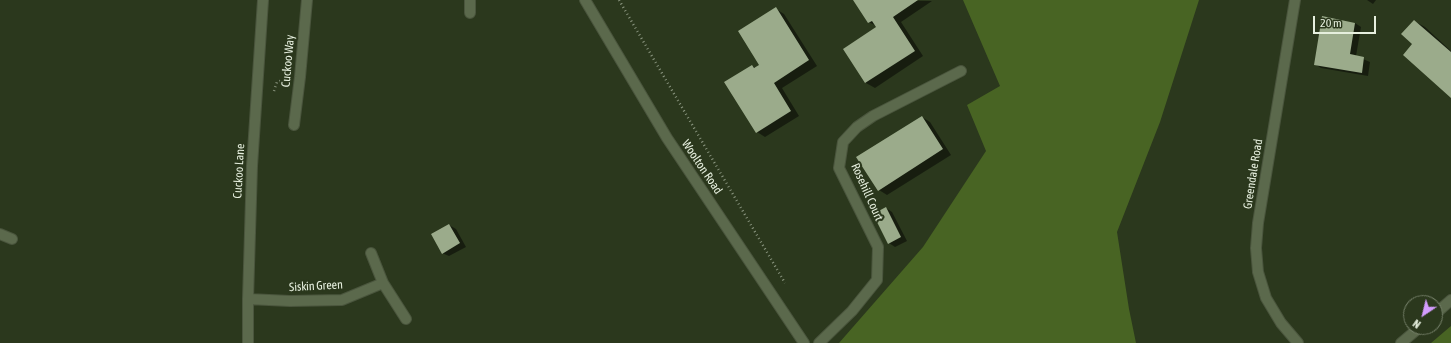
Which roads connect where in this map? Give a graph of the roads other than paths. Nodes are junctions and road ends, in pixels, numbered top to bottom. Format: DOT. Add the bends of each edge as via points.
graph roads {
  1 [pos="263,0"];
  2 [pos="307,0"];
  3 [pos="470,0"];
  4 [pos="585,0"];
  5 [pos="1295,0"];
  6 [pos="470,13"];
  7 [pos="961,71"];
  8 [pos="294,125"];
  9 [pos="0,234"];
  10 [pos="12,239"];
  11 [pos="371,253"];
  12 [pos="383,283"];
  13 [pos="248,299"];
  14 [pos="1451,300"];
  15 [pos="1443,307"];
  16 [pos="406,319"];
  17 [pos="1410,335"];
  18 [pos="248,343"];
  19 [pos="804,343"];
  20 [pos="819,343"];
  21 [pos="1298,343"];
  22 [pos="1401,343"];
  1 -- 13 [label="street, Cuckoo Lane" via="252,166"];
  2 -- 8 [label="street, Cuckoo Way"];
  3 -- 6 [label="street"];
  4 -- 19 [label="street, Woolton Road" via="667,138"];
  5 -- 21 [label="street, Greendale Road" via="1256,248 1258,272 1266,298 1281,323"];
  7 -- 20 [label="street, Rosehill Court" via="873,116 842,142 839,168 878,247 877,280 852,311"];
  9 -- 10 [label="street"];
  11 -- 12 [label="street"];
  12 -- 13 [label="street, Siskin Green" via="342,300"];
  12 -- 16 [label="street"];
  13 -- 18 [label="street, Cuckoo Lane"];
  14 -- 15 [label="street"];
  17 -- 22 [label="street"];
}
